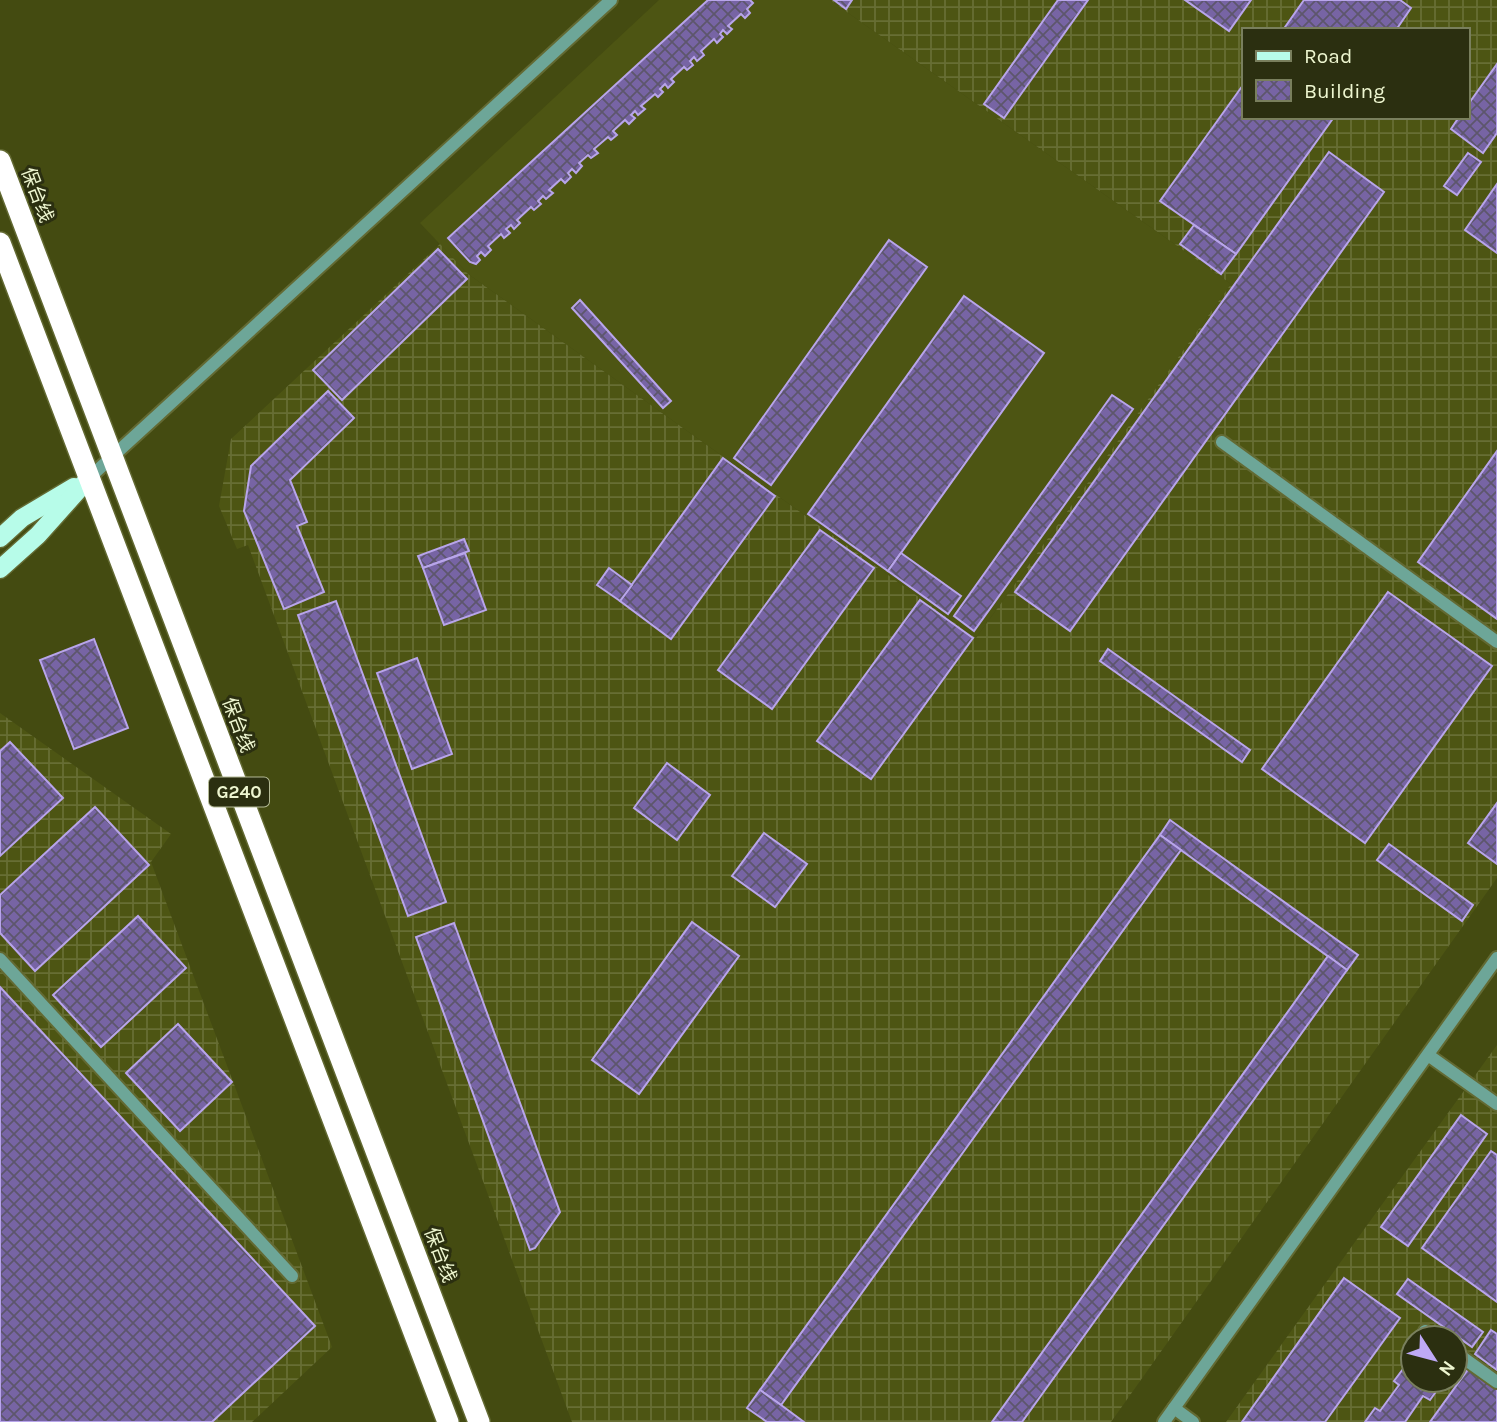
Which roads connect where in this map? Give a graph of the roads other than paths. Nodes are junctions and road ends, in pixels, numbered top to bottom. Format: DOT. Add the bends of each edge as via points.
graph roads {
  1 [pos="611,0"];
  2 [pos="0,161"];
  3 [pos="0,243"];
  4 [pos="1222,442"];
  5 [pos="112,457"];
  6 [pos="89,478"];
  7 [pos="0,538"];
  8 [pos="0,569"];
  9 [pos="1497,642"];
  10 [pos="1497,958"];
  11 [pos="0,959"];
  12 [pos="1428,1055"];
  13 [pos="1497,1104"];
  14 [pos="292,1276"];
  15 [pos="1469,1362"];
  16 [pos="1497,1382"];
  17 [pos="1174,1408"];
  18 [pos="448,1422"];
  19 [pos="479,1422"];
  20 [pos="1164,1422"];
  21 [pos="1193,1422"];
  1 -- 5 [label="street"];
  2 -- 5 [label="highway, 保台线 / G240"];
  3 -- 6 [label="highway, G240"];
  4 -- 9 [label="street"];
  5 -- 6 [label="street"];
  5 -- 19 [label="highway, 保台线 / G240"];
  6 -- 7 [label="main road" via="22,518"];
  6 -- 8 [label="main road"];
  6 -- 18 [label="highway, G240"];
  10 -- 12 [label="street"];
  11 -- 14 [label="street"];
  12 -- 13 [label="street"];
  12 -- 17 [label="street"];
  15 -- 16 [label="street"];
  17 -- 20 [label="street"];
  17 -- 21 [label="street"];
}
